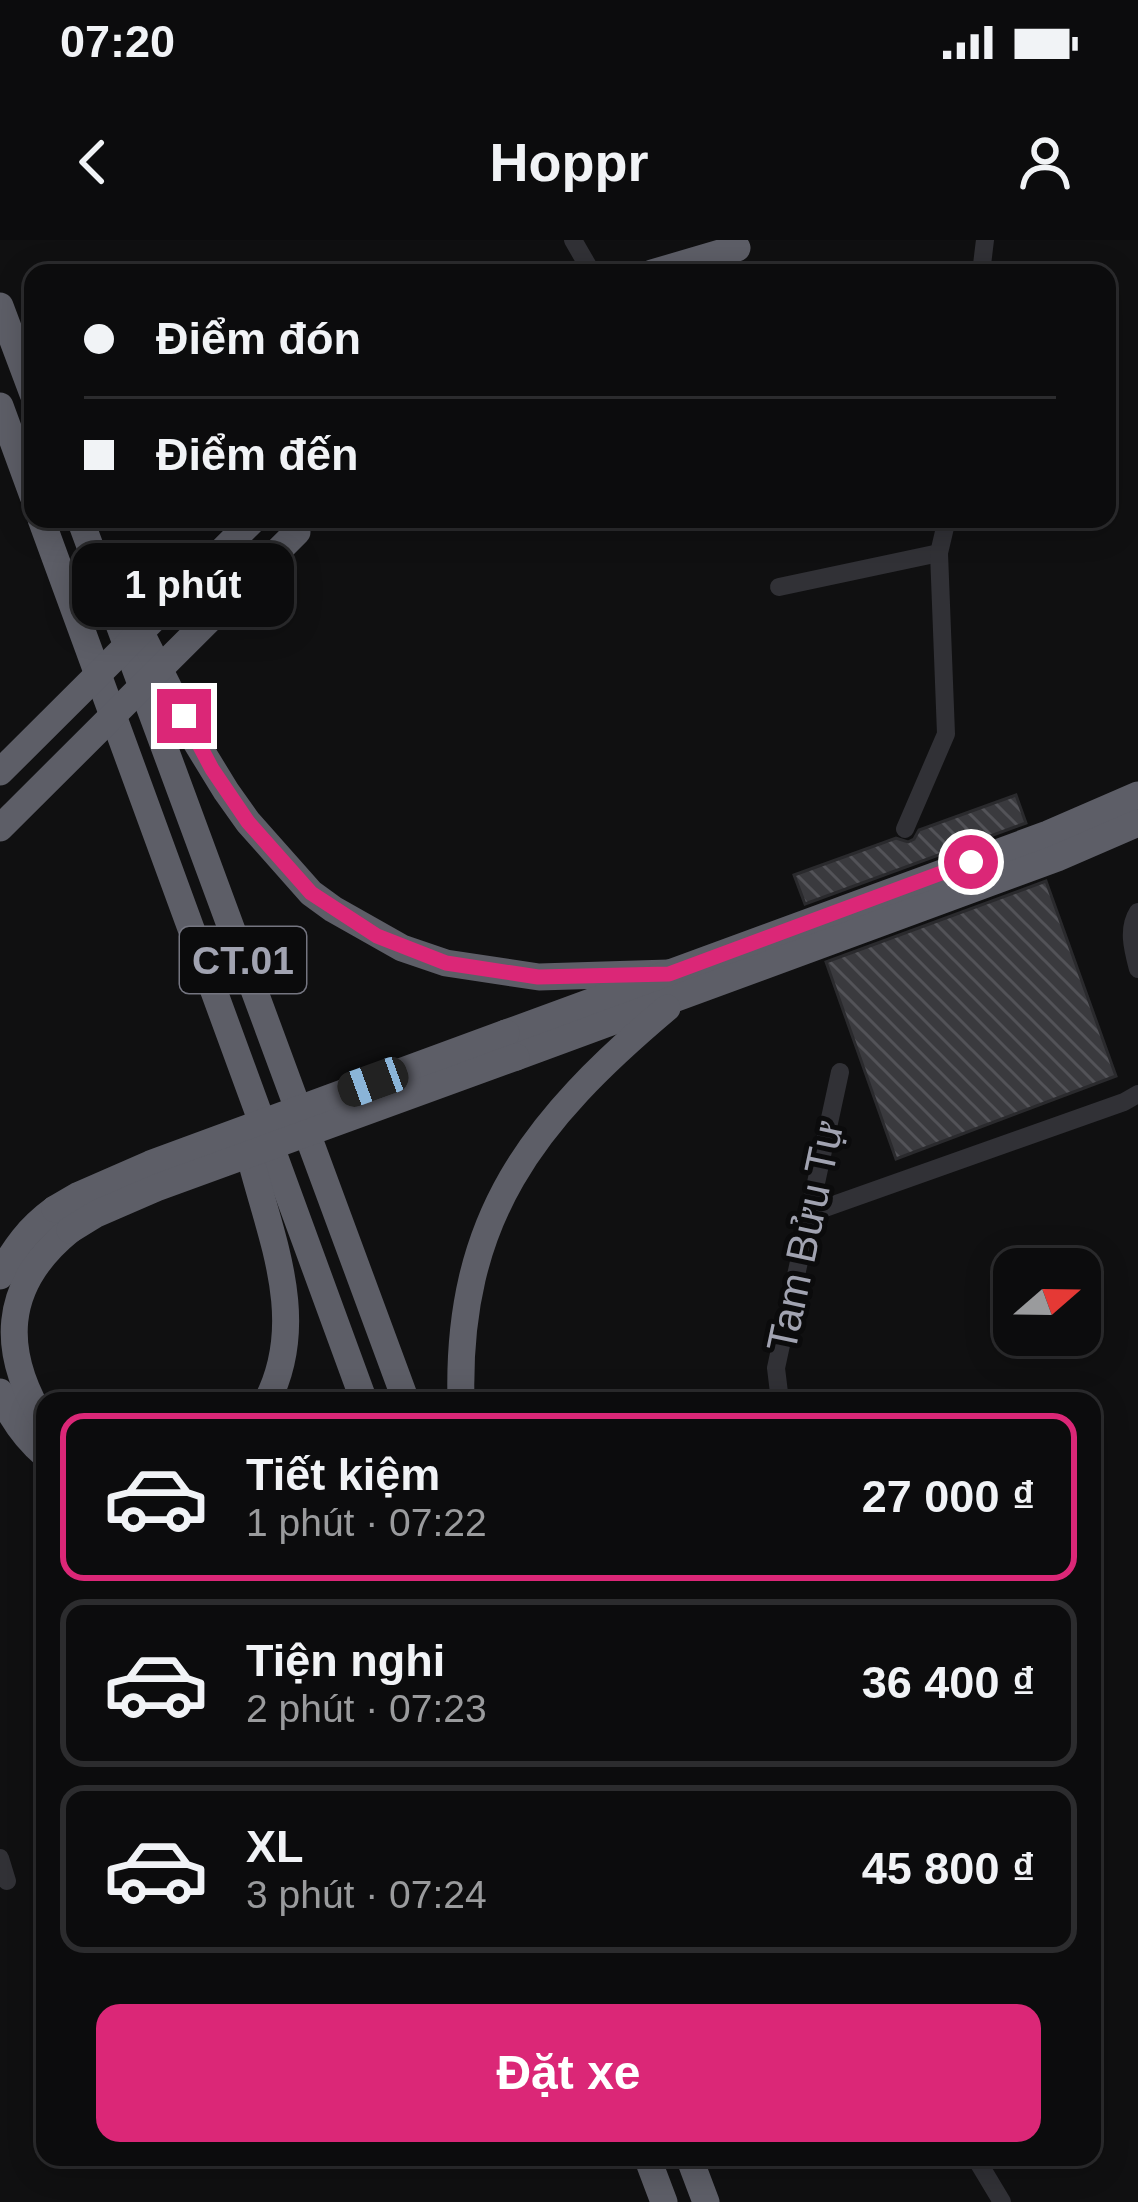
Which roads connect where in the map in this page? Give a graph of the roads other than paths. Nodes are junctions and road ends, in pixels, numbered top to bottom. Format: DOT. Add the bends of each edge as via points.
graph roads {
  1 [pos="741,243"];
  2 [pos="679,264"];
  3 [pos="710,264"];
  4 [pos="0,306"];
  5 [pos="24,370"];
  6 [pos="0,406"];
  7 [pos="24,471"];
  8 [pos="44,528"];
  9 [pos="86,528"];
  10 [pos="88,528"];
  11 [pos="245,528"];
  12 [pos="301,528"];
  13 [pos="945,528"];
  14 [pos="939,553"];
  15 [pos="778,587"];
  16 [pos="0,772"];
  17 [pos="1138,795"];
  18 [pos="1138,823"];
  19 [pos="0,828"];
  20 [pos="905,829"];
  21 [pos="162,850"];
  22 [pos="1138,912"];
  23 [pos="1138,969"];
  24 [pos="674,985"];
  25 [pos="840,1072"];
  26 [pos="1138,1094"];
  27 [pos="808,1214"];
  28 [pos="63,1220"];
  29 [pos="0,1276"];
  30 [pos="0,1392"];
  31 [pos="272,1392"];
  32 [pos="361,1392"];
  33 [pos="403,1392"];
  34 [pos="460,1392"];
  35 [pos="778,1392"];
  36 [pos="36,1410"];
  37 [pos="36,1447"];
  38 [pos="0,1858"];
  39 [pos="7,1881"];
  40 [pos="649,2166"];
  41 [pos="980,2166"];
  42 [pos="663,2198"];
  43 [pos="1002,2202"];
  1 -- 2 [label="highway"];
  1 -- 3 [label="highway"];
  4 -- 5 [label="highway"];
  6 -- 7 [label="highway"];
  8 -- 21 [label="highway, CT.01"];
  9 -- 33 [label="highway, CT.01"];
  10 -- 24 [label="highway" via="212,769 311,893 377,936 446,963"];
  11 -- 16 [label="highway, bridge"];
  12 -- 19 [label="highway, bridge"];
  13 -- 14 [label="street"];
  14 -- 15 [label="street"];
  14 -- 20 [label="street" via="946,734"];
  17 -- 24 [label="highway"];
  18 -- 24 [label="highway" via="1057,858"];
  21 -- 31 [label="highway" via="279,1259 287,1338"];
  21 -- 32 [label="highway, CT.01"];
  22 -- 23 [label="street"];
  24 -- 28 [label="highway, bridge" via="96,1214"];
  24 -- 34 [label="highway" via="517,1166 475,1264"];
  25 -- 27 [label="street, Tam Bửu Tự"];
  26 -- 27 [label="street"];
  27 -- 35 [label="street, Tam Bửu Tự" via="776,1368"];
  28 -- 29 [label="highway" via="35,1223"];
  28 -- 36 [label="highway" via="25,1284 12,1332 15,1364"];
  30 -- 37 [label="highway"];
  38 -- 39 [label="street"];
  40 -- 42 [label="highway"];
  41 -- 43 [label="street"];
}
